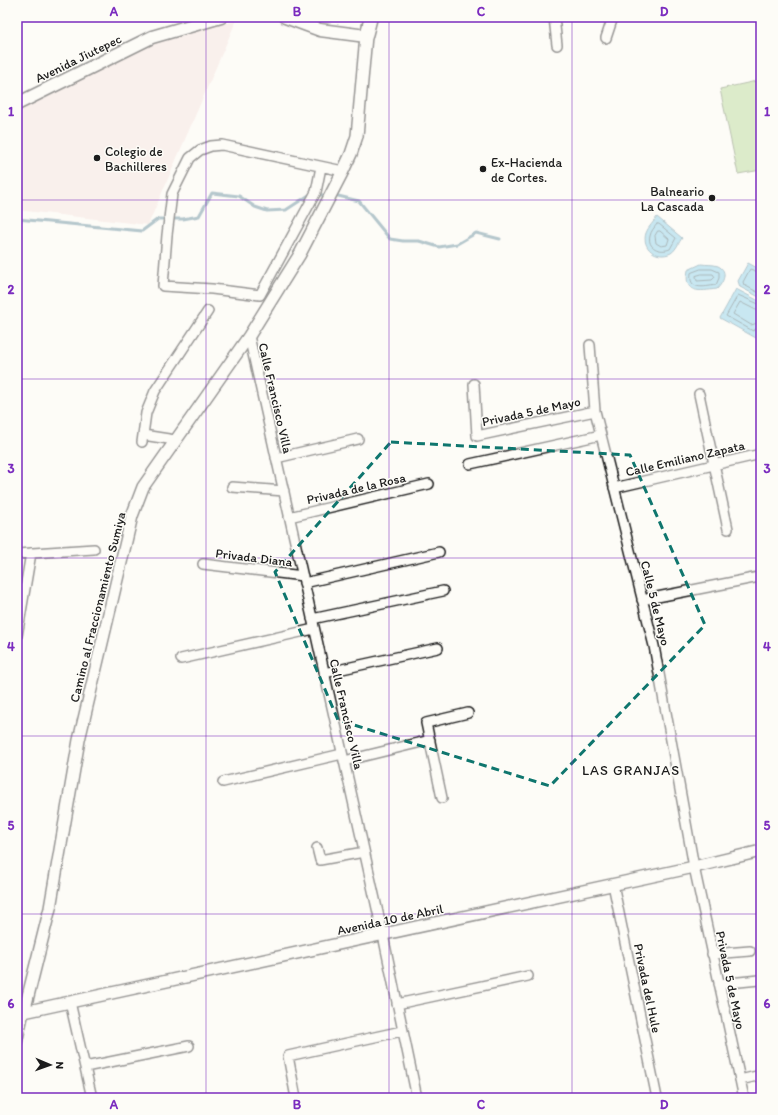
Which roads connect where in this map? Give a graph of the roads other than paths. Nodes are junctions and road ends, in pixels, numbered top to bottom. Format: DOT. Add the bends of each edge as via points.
graph roads {
  1 [pos="221,17"];
  2 [pos="286,17"];
  3 [pos="371,17"];
  4 [pos="554,17"];
  5 [pos="613,17"];
  6 [pos="366,36"];
  7 [pos="606,38"];
  8 [pos="557,44"];
  9 [pos="17,104"];
  10 [pos="321,167"];
  11 [pos="343,172"];
  12 [pos="208,311"];
  13 [pos="249,336"];
  14 [pos="590,345"];
  15 [pos="474,384"];
  16 [pos="699,394"];
  17 [pos="595,410"];
  18 [pos="601,435"];
  19 [pos="358,439"];
  20 [pos="175,440"];
  21 [pos="761,454"];
  22 [pos="276,458"];
  23 [pos="470,464"];
  24 [pos="714,465"];
  25 [pos="429,484"];
  26 [pos="232,487"];
  27 [pos="614,488"];
  28 [pos="284,491"];
  29 [pos="289,517"];
  30 [pos="728,530"];
  31 [pos="94,549"];
  32 [pos="439,552"];
  33 [pos="31,553"];
  34 [pos="17,554"];
  35 [pos="203,564"];
  36 [pos="759,577"];
  37 [pos="303,580"];
  38 [pos="443,591"];
  39 [pos="642,600"];
  40 [pos="312,619"];
  41 [pos="314,629"];
  42 [pos="17,636"];
  43 [pos="438,648"];
  44 [pos="181,660"];
  45 [pos="324,673"];
  46 [pos="468,713"];
  47 [pos="430,740"];
  48 [pos="343,758"];
  49 [pos="224,782"];
  50 [pos="442,798"];
  51 [pos="317,848"];
  52 [pos="761,851"];
  53 [pos="364,852"];
  54 [pos="694,868"];
  55 [pos="613,884"];
  56 [pos="383,935"];
  57 [pos="750,951"];
  58 [pos="712,954"];
  59 [pos="528,976"];
  60 [pos="759,980"];
  61 [pos="719,984"];
  62 [pos="70,1002"];
  63 [pos="397,1004"];
  64 [pos="21,1013"];
  65 [pos="402,1031"];
  66 [pos="17,1043"];
  67 [pos="189,1046"];
  68 [pos="85,1067"];
  69 [pos="761,1075"];
  70 [pos="740,1080"];
  71 [pos="92,1098"];
  72 [pos="296,1098"];
  73 [pos="417,1098"];
  74 [pos="657,1098"];
  75 [pos="744,1098"];
  1 -- 9 [label="main road, Avenida Jiutepec" via="152,37"];
  2 -- 6 [label="main road" via="320,30"];
  3 -- 6 [label="main road, Camino al Fraccionamiento Sumiya"];
  4 -- 8 [label="street"];
  5 -- 7 [label="street"];
  6 -- 11 [label="street, Camino al Fraccionamiento Sumiya" via="357,136"];
  10 -- 10 [label="street" via="316,192 260,295 212,288 163,286 172,194 190,158 200,150 222,145"];
  10 -- 11 [label="street"];
  11 -- 13 [label="street, Camino al Fraccionamiento Sumiya" via="300,254"];
  12 -- 20 [label="street" via="155,391 146,413 143,439"];
  13 -- 20 [label="street, Camino al Fraccionamiento Sumiya"];
  13 -- 22 [label="street, Calle Francisco Villa"];
  14 -- 17 [label="street, Calle 5 de Mayo"];
  15 -- 17 [label="street, Privada 5 de Mayo" via="477,436"];
  16 -- 24 [label="street"];
  17 -- 18 [label="street, Calle 5 de Mayo"];
  18 -- 23 [label="street"];
  18 -- 27 [label="street, Calle 5 de Mayo"];
  19 -- 22 [label="street"];
  20 -- 64 [label="street, Camino al Fraccionamiento Sumiya" via="143,487 132,516 79,740 50,908"];
  21 -- 24 [label="street, Calle Emiliano Zapata"];
  22 -- 28 [label="street, Calle Francisco Villa"];
  24 -- 27 [label="street, Calle Emiliano Zapata"];
  24 -- 30 [label="street"];
  25 -- 29 [label="street, Privada de la Rosa"];
  26 -- 28 [label="street"];
  27 -- 39 [label="street, Calle 5 de Mayo"];
  28 -- 29 [label="street, Calle Francisco Villa"];
  29 -- 37 [label="street, Calle Francisco Villa"];
  31 -- 33 [label="street"];
  32 -- 37 [label="street"];
  33 -- 34 [label="street"];
  33 -- 42 [label="street"];
  35 -- 37 [label="street, Privada Diana"];
  36 -- 39 [label="street"];
  37 -- 40 [label="street, Calle Francisco Villa"];
  38 -- 40 [label="street"];
  39 -- 54 [label="street, Calle 5 de Mayo" via="654,646"];
  40 -- 41 [label="street, Calle Francisco Villa"];
  41 -- 44 [label="street"];
  41 -- 45 [label="street, Calle Francisco Villa"];
  43 -- 45 [label="street"];
  45 -- 48 [label="street, Calle Francisco Villa"];
  46 -- 47 [label="street" via="426,723"];
  47 -- 48 [label="street"];
  47 -- 50 [label="street"];
  48 -- 49 [label="street"];
  48 -- 53 [label="street, Calle Francisco Villa"];
  51 -- 53 [label="street" via="320,860"];
  52 -- 54 [label="street, Avenida 10 de Abril"];
  53 -- 56 [label="street, Calle Francisco Villa"];
  54 -- 55 [label="street, Avenida 10 de Abril"];
  54 -- 58 [label="street, Privada 5 de Mayo"];
  55 -- 56 [label="street, Avenida 10 de Abril"];
  55 -- 74 [label="street, Privada del Hule"];
  56 -- 62 [label="street, Avenida 10 de Abril"];
  56 -- 63 [label="street, Calle Francisco Villa"];
  57 -- 58 [label="street"];
  58 -- 61 [label="street, Privada 5 de Mayo"];
  59 -- 63 [label="street"];
  60 -- 61 [label="street"];
  61 -- 70 [label="street, Privada 5 de Mayo"];
  62 -- 64 [label="street, Avenida 10 de Abril"];
  62 -- 68 [label="street"];
  63 -- 65 [label="street, Calle Francisco Villa"];
  64 -- 66 [label="street, Camino al Fraccionamiento Sumiya"];
  65 -- 72 [label="street" via="288,1056"];
  65 -- 73 [label="street, Calle Francisco Villa"];
  67 -- 68 [label="street"];
  68 -- 71 [label="street"];
  69 -- 70 [label="street"];
  70 -- 75 [label="street, Privada 5 de Mayo"];
}
